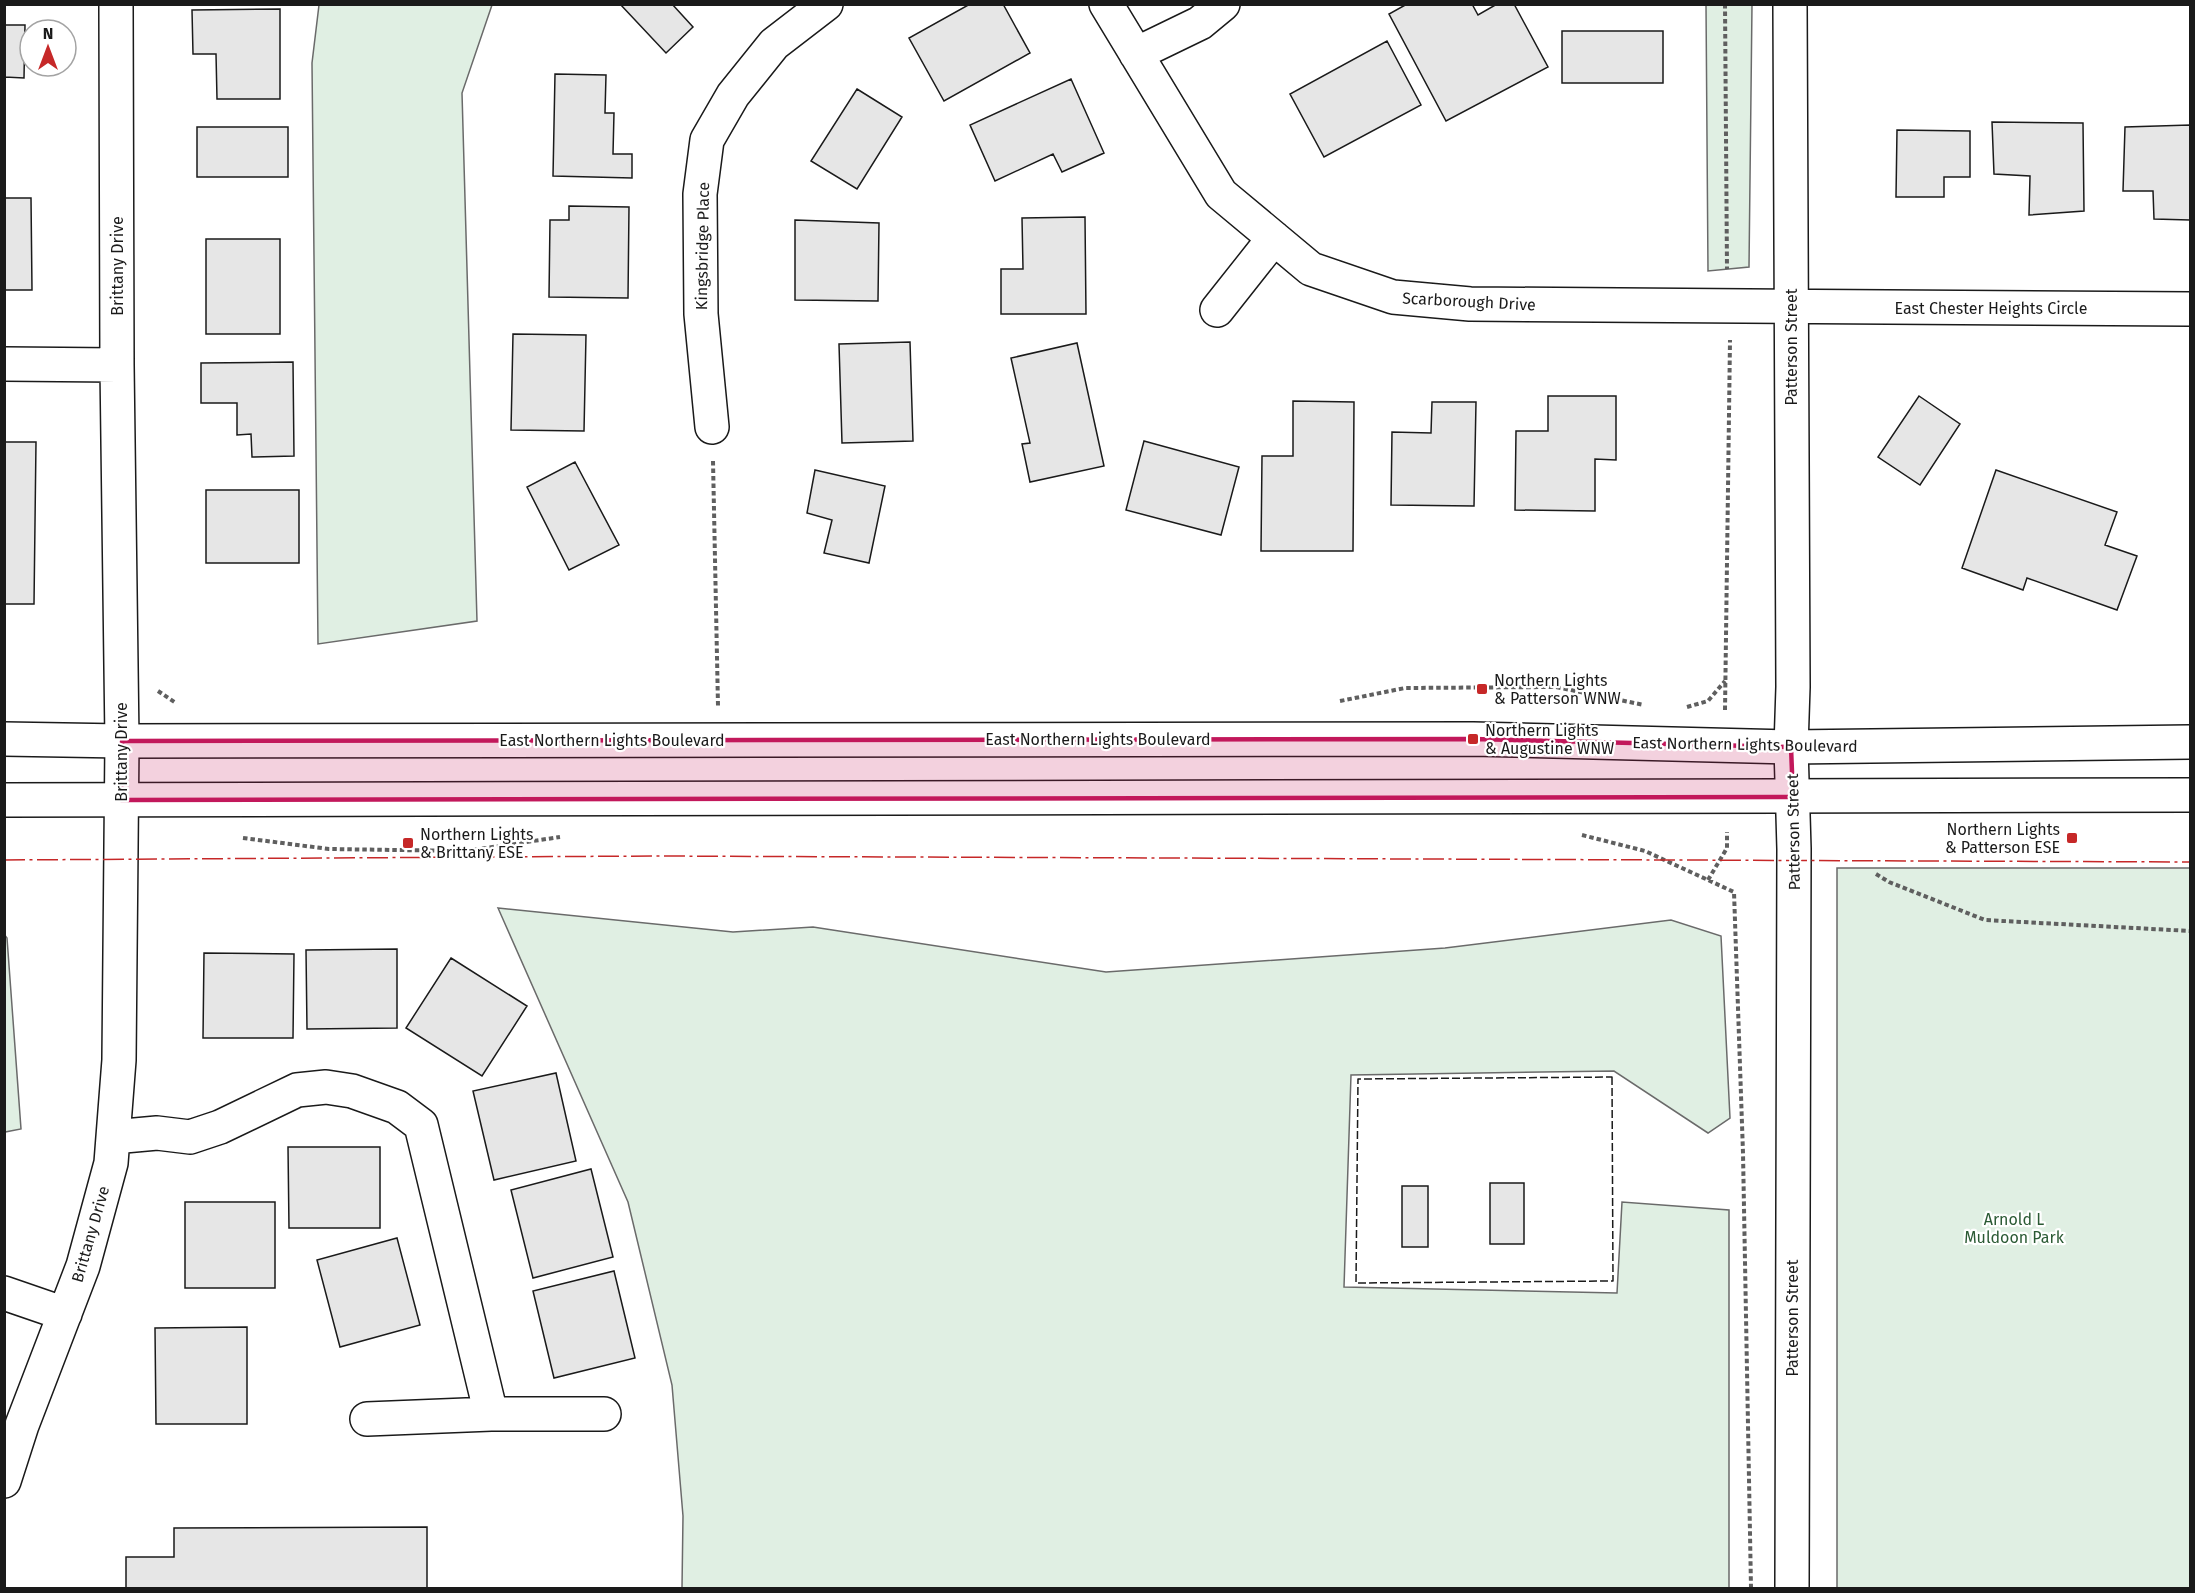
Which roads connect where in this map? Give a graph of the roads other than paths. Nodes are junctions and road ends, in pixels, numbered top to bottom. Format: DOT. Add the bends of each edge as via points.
graph roads {
  1 [pos="116,4"];
  2 [pos="826,4"];
  3 [pos="1106,4"];
  4 [pos="1223,4"];
  5 [pos="1790,4"];
  6 [pos="1136,54"];
  7 [pos="1274,238"];
  8 [pos="1791,307"];
  9 [pos="2190,309"];
  10 [pos="1217,310"];
  11 [pos="4,364"];
  12 [pos="117,364"];
  13 [pos="712,427"];
  14 [pos="4,739"];
  15 [pos="122,741"];
  16 [pos="2190,742"];
  17 [pos="1791,747"];
  18 [pos="2190,795"];
  19 [pos="1792,796"];
  20 [pos="4,800"];
  21 [pos="122,800"];
  22 [pos="113,1137"];
  23 [pos="4,1293"];
  24 [pos="65,1314"];
  25 [pos="491,1414"];
  26 [pos="604,1414"];
  27 [pos="368,1419"];
  28 [pos="4,1481"];
  29 [pos="1792,1588"];
  1 -- 12 [label="street, Brittany Drive"];
  2 -- 13 [label="street, Kingsbridge Place" via="774,44 733,95 707,140 700,194 701,314"];
  3 -- 6 [label="street, Scarborough Drive"];
  4 -- 6 [label="street" via="1200,23"];
  5 -- 8 [label="street, Patterson Street"];
  6 -- 7 [label="street, Scarborough Drive" via="1221,194"];
  7 -- 8 [label="street, Scarborough Drive" via="1311,269 1393,297 1470,304"];
  7 -- 10 [label="street"];
  8 -- 9 [label="street, East Chester Heights Circle"];
  8 -- 17 [label="street, Patterson Street"];
  11 -- 12 [label="street"];
  12 -- 15 [label="street, Brittany Drive"];
  14 -- 15 [label="street, East Northern Lights Boulevard"];
  15 -- 17 [label="street, East Northern Lights Boulevard" via="1473,739"];
  15 -- 21 [label="street, Brittany Drive"];
  16 -- 17 [label="street, East Northern Lights Boulevard"];
  17 -- 19 [label="street, Patterson Street"];
  18 -- 19 [label="street"];
  19 -- 21 [label="street"];
  19 -- 29 [label="street, Patterson Street"];
  20 -- 21 [label="street"];
  21 -- 22 [label="street, Brittany Drive" via="119,1060"];
  22 -- 24 [label="street, Brittany Drive" via="111,1163 83,1266"];
  22 -- 25 [label="street" via="157,1133 190,1137 297,1090 326,1087 352,1091 397,1107 421,1125"];
  23 -- 24 [label="street"];
  24 -- 28 [label="street, Brittany Drive"];
  25 -- 26 [label="street"];
  25 -- 27 [label="street"];
}
